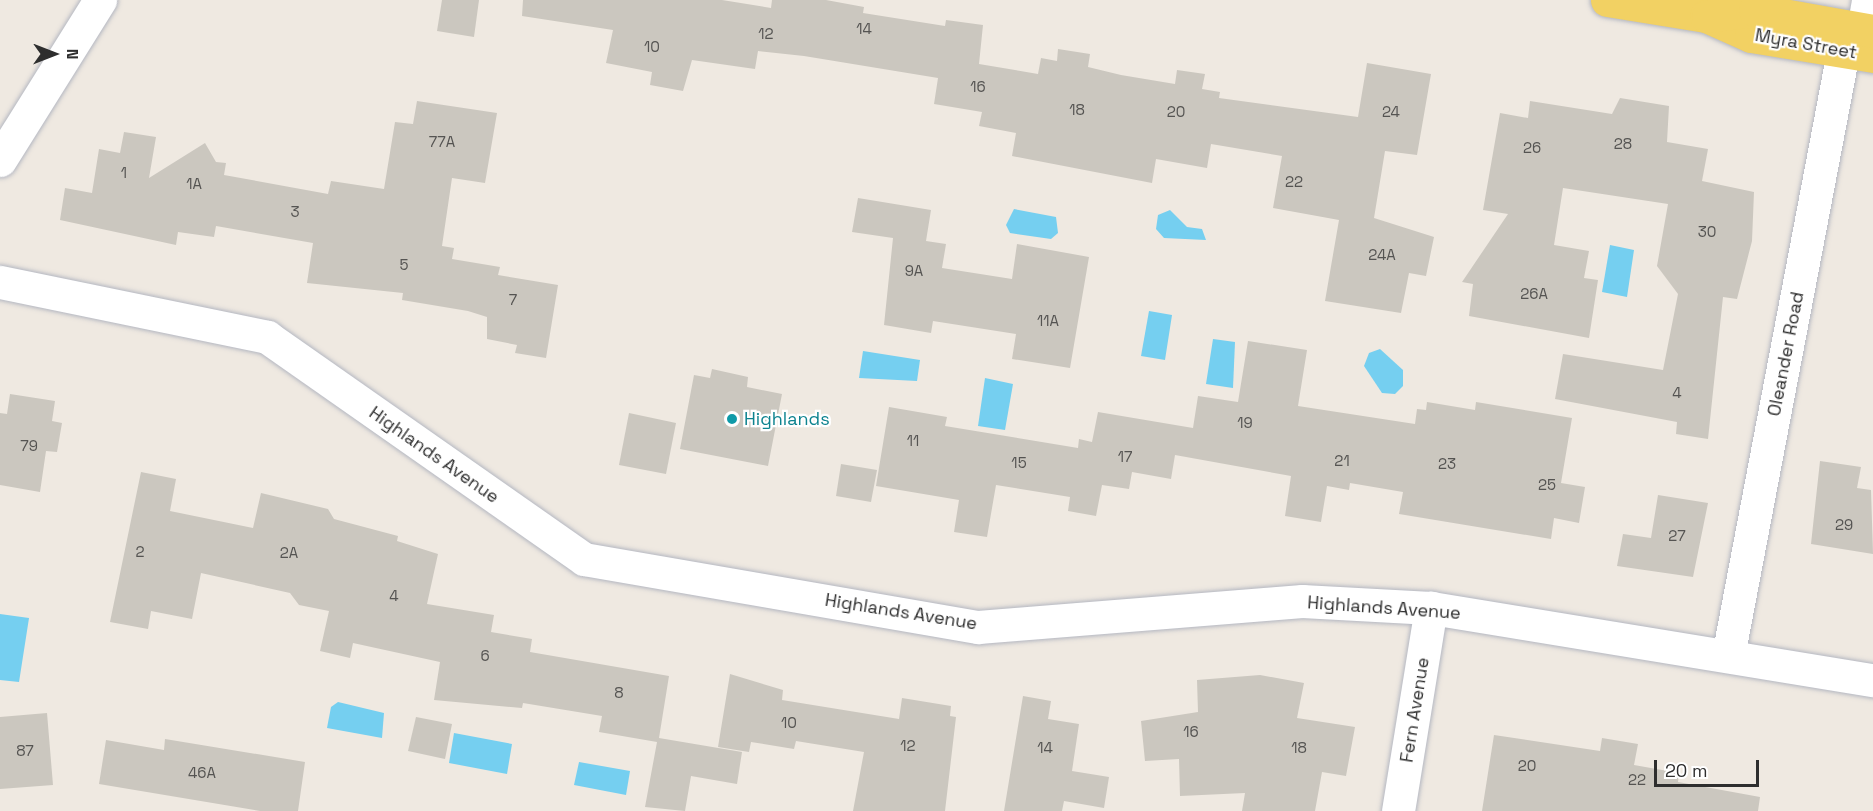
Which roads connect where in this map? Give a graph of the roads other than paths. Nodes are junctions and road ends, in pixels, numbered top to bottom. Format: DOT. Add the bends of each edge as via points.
graph roads {
  1 [pos="100,0"];
  2 [pos="1607,0"];
  3 [pos="1864,34"];
  4 [pos="0,160"];
  5 [pos="0,282"];
  6 [pos="1431,608"];
  7 [pos="1728,656"];
  8 [pos="1873,680"];
  9 [pos="1398,811"];
  1 -- 4 [label="street"];
  2 -- 3 [label="main road, Myra Street" via="1706,16 1755,10"];
  3 -- 7 [label="street, Oleander Road"];
  5 -- 6 [label="street, Highlands Avenue" via="267,337 584,559 978,627 1302,601"];
  6 -- 7 [label="street, Highlands Avenue"];
  6 -- 9 [label="street, Fern Avenue"];
  7 -- 8 [label="street, Highlands Avenue"];
}
